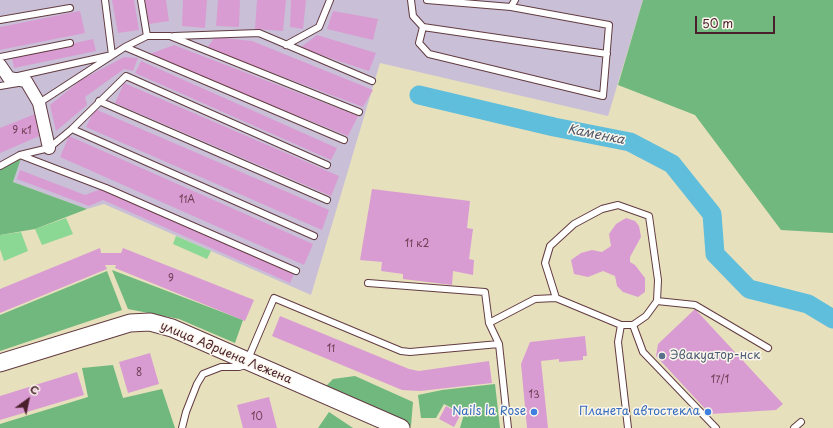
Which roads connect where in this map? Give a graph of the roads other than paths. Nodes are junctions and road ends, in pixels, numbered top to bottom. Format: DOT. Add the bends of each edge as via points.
graph roads {
  1 [pos="105,0"];
  2 [pos="141,0"];
  3 [pos="330,0"];
  4 [pos="412,0"];
  5 [pos="427,0"];
  6 [pos="515,0"];
  7 [pos="511,7"];
  8 [pos="70,8"];
  9 [pos="0,20"];
  10 [pos="423,27"];
  11 [pos="147,36"];
  12 [pos="170,36"];
  13 [pos="70,43"];
  14 [pos="286,45"];
  15 [pos="125,47"];
  16 [pos="607,54"];
  17 [pos="112,55"];
  18 [pos="0,56"];
  19 [pos="0,65"];
  20 [pos="372,81"];
  21 [pos="4,82"];
  22 [pos="99,101"];
  23 [pos="38,103"];
  24 [pos="359,112"];
  25 [pos="72,129"];
  26 [pos="344,140"];
  27 [pos="49,148"];
  28 [pos="20,155"];
  29 [pos="327,164"];
  30 [pos="0,166"];
  31 [pos="327,200"];
  32 [pos="314,236"];
  33 [pos="296,271"];
  34 [pos="368,283"];
  35 [pos="556,298"];
  36 [pos="657,301"];
  37 [pos="489,323"];
  38 [pos="621,324"];
  39 [pos="633,325"];
  40 [pos="499,344"];
  41 [pos="768,348"];
  42 [pos="249,361"];
  43 [pos="0,363"];
  44 [pos="801,422"];
  45 [pos="182,428"];
  46 [pos="401,428"];
  47 [pos="508,428"];
  48 [pos="628,428"];
  49 [pos="716,428"];
  50 [pos="794,428"];
  1 -- 17 [label="lane"];
  2 -- 11 [label="lane"];
  3 -- 14 [label="lane" via="319,27"];
  4 -- 10 [label="lane" via="413,16"];
  5 -- 7 [label="lane"];
  6 -- 7 [label="lane"];
  7 -- 16 [label="lane" via="609,25"];
  8 -- 9 [label="lane"];
  10 -- 16 [label="lane"];
  10 -- 16 [label="lane" via="419,43 429,54 603,96"];
  11 -- 12 [label="lane"];
  11 -- 15 [label="lane"];
  12 -- 14 [label="lane" via="259,33"];
  12 -- 24 [label="lane"];
  13 -- 18 [label="lane"];
  14 -- 20 [label="lane"];
  15 -- 17 [label="lane"];
  15 -- 26 [label="lane"];
  17 -- 21 [label="lane"];
  17 -- 23 [label="lane"];
  19 -- 21 [label="street"];
  21 -- 23 [label="street" via="26,81"];
  22 -- 25 [label="lane"];
  22 -- 29 [label="lane" via="126,76"];
  22 -- 31 [label="lane"];
  23 -- 27 [label="street"];
  25 -- 27 [label="lane"];
  25 -- 32 [label="lane"];
  27 -- 28 [label="lane"];
  28 -- 30 [label="lane"];
  28 -- 33 [label="lane" via="106,188"];
  34 -- 37 [label="lane" via="485,292"];
  35 -- 36 [label="lane" via="545,263 550,246 574,224 618,205 649,216 658,280"];
  35 -- 37 [label="lane" via="536,299"];
  35 -- 38 [label="lane"];
  36 -- 39 [label="lane" via="646,316"];
  36 -- 41 [label="lane" via="695,305"];
  37 -- 40 [label="lane"];
  38 -- 39 [label="lane"];
  38 -- 48 [label="lane" via="618,342"];
  39 -- 49 [label="lane" via="644,352"];
  40 -- 42 [label="lane" via="401,351 274,298"];
  40 -- 47 [label="lane"];
  42 -- 43 [label="street, улица Адриена Лежена" via="172,328 150,322 130,323"];
  42 -- 45 [label="lane" via="239,367 221,367 203,374 186,412"];
  42 -- 46 [label="street, улица Адриена Лежена"];
  44 -- 50 [label="lane"];
}
